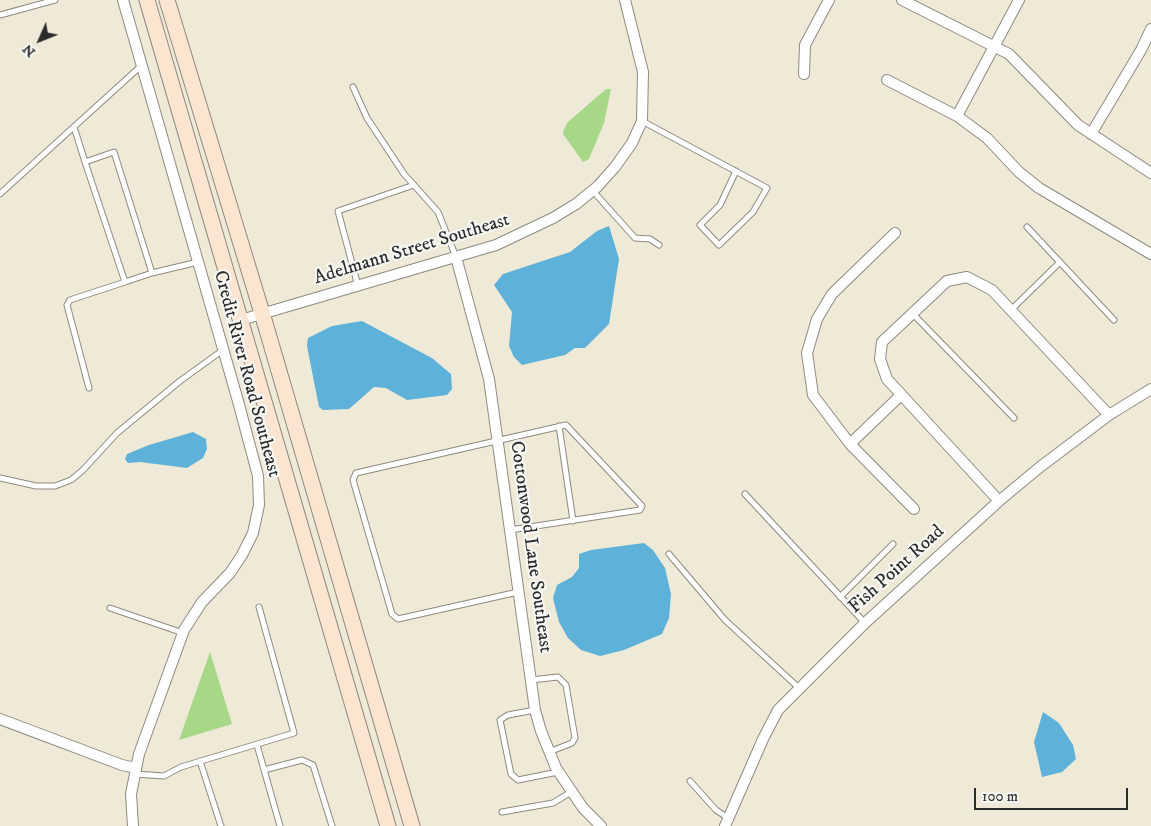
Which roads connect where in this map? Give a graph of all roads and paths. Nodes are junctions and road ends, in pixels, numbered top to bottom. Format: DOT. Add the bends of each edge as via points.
graph roads {
  1 [pos="55,0"];
  2 [pos="123,0"];
  3 [pos="147,0"];
  4 [pos="167,0"];
  5 [pos="625,0"];
  6 [pos="829,0"];
  7 [pos="902,0"];
  8 [pos="1019,0"];
  9 [pos="0,15"];
  10 [pos="1151,29"];
  11 [pos="994,46"];
  12 [pos="143,65"];
  13 [pos="804,74"];
  14 [pos="887,80"];
  15 [pos="353,87"];
  16 [pos="957,116"];
  17 [pos="642,121"];
  18 [pos="74,127"];
  19 [pos="1091,134"];
  20 [pos="85,162"];
  21 [pos="1150,170"];
  22 [pos="736,171"];
  23 [pos="414,185"];
  24 [pos="592,191"];
  25 [pos="0,194"];
  26 [pos="1027,227"];
  27 [pos="896,232"];
  28 [pos="659,245"];
  29 [pos="1151,254"];
  30 [pos="456,257"];
  31 [pos="198,262"];
  32 [pos="1060,262"];
  33 [pos="152,273"];
  34 [pos="125,282"];
  35 [pos="358,286"];
  36 [pos="1010,310"];
  37 [pos="262,313"];
  38 [pos="913,313"];
  39 [pos="241,320"];
  40 [pos="1114,320"];
  41 [pos="224,350"];
  42 [pos="89,388"];
  43 [pos="1151,389"];
  44 [pos="901,395"];
  45 [pos="1109,415"];
  46 [pos="1014,418"];
  47 [pos="558,426"];
  48 [pos="498,439"];
  49 [pos="850,444"];
  50 [pos="0,478"];
  51 [pos="745,494"];
  52 [pos="999,501"];
  53 [pos="914,509"];
  54 [pos="573,520"];
  55 [pos="510,530"];
  56 [pos="893,544"];
  57 [pos="669,554"];
  58 [pos="518,592"];
  59 [pos="840,597"];
  60 [pos="259,607"];
  61 [pos="110,608"];
  62 [pos="865,623"];
  63 [pos="183,634"];
  64 [pos="530,680"];
  65 [pos="799,688"];
  66 [pos="535,710"];
  67 [pos="0,719"];
  68 [pos="257,745"];
  69 [pos="548,752"];
  70 [pos="200,761"];
  71 [pos="264,770"];
  72 [pos="136,771"];
  73 [pos="558,772"];
  74 [pos="690,781"];
  75 [pos="571,792"];
  76 [pos="502,812"];
  77 [pos="727,822"];
  78 [pos="133,826"];
  79 [pos="221,826"];
  80 [pos="280,826"];
  81 [pos="332,826"];
  82 [pos="388,826"];
  83 [pos="412,826"];
  84 [pos="602,826"];
  1 -- 9 [label="lane"];
  2 -- 12 [label="street, Credit River Road Southeast"];
  3 -- 39 [label="main road"];
  4 -- 37 [label="main road"];
  5 -- 17 [label="street, Adelmann Street Southeast" via="643,72"];
  6 -- 13 [label="street" via="805,45"];
  7 -- 11 [label="street"];
  8 -- 11 [label="street"];
  10 -- 19 [label="street" via="1142,50"];
  11 -- 16 [label="street"];
  11 -- 19 [label="street" via="1009,54 1078,125"];
  12 -- 18 [label="lane"];
  12 -- 31 [label="street, Credit River Road Southeast"];
  14 -- 16 [label="street"];
  15 -- 23 [label="lane" via="367,118"];
  16 -- 29 [label="street" via="987,138 1039,188"];
  17 -- 22 [label="lane"];
  17 -- 24 [label="street, Adelmann Street Southeast" via="632,143 615,167"];
  18 -- 20 [label="lane"];
  18 -- 25 [label="lane"];
  19 -- 21 [label="street"];
  20 -- 33 [label="lane" via="114,152"];
  20 -- 34 [label="lane"];
  22 -- 22 [label="lane" via="720,205 700,225 719,245 753,212 767,188"];
  23 -- 30 [label="lane" via="438,212"];
  23 -- 35 [label="lane" via="338,211"];
  24 -- 28 [label="lane" via="634,238 650,239"];
  24 -- 30 [label="street, Adelmann Street Southeast" via="576,204 526,232"];
  26 -- 32 [label="lane"];
  27 -- 49 [label="street" via="832,294 817,319 807,353 813,395"];
  30 -- 35 [label="street, Adelmann Street Southeast"];
  30 -- 48 [label="street, Cottonwood Lane Southeast" via="484,354"];
  31 -- 33 [label="lane"];
  31 -- 41 [label="street, Credit River Road Southeast"];
  32 -- 36 [label="lane"];
  32 -- 40 [label="lane"];
  33 -- 34 [label="lane"];
  34 -- 42 [label="lane" via="70,300 67,306"];
  35 -- 37 [label="street, Adelmann Street Southeast"];
  36 -- 38 [label="street" via="992,290 967,277 947,281"];
  36 -- 45 [label="street"];
  37 -- 39 [label="street, Adelmann Street Southeast"];
  37 -- 83 [label="main road"];
  38 -- 44 [label="street" via="882,342 882,366 887,379"];
  38 -- 46 [label="lane"];
  39 -- 82 [label="main road"];
  41 -- 50 [label="lane" via="117,433 71,480 56,486 36,486"];
  41 -- 63 [label="street, Credit River Road Southeast" via="258,476 259,505 253,533 242,555 230,573 202,602"];
  43 -- 45 [label="street, Fish Point Road"];
  44 -- 49 [label="street"];
  44 -- 52 [label="street"];
  45 -- 52 [label="street, Fish Point Road"];
  47 -- 48 [label="lane"];
  47 -- 54 [label="lane"];
  47 -- 54 [label="lane" via="566,425 642,506 640,510"];
  48 -- 55 [label="street, Cottonwood Lane Southeast"];
  48 -- 58 [label="lane" via="356,473 353,480 392,614 398,620"];
  49 -- 53 [label="street"];
  51 -- 59 [label="lane"];
  52 -- 62 [label="street, Fish Point Road"];
  54 -- 55 [label="lane"];
  55 -- 58 [label="street, Cottonwood Lane Southeast"];
  56 -- 59 [label="lane"];
  57 -- 65 [label="lane" via="725,620"];
  58 -- 64 [label="street, Cottonwood Lane Southeast"];
  59 -- 62 [label="lane"];
  60 -- 68 [label="lane" via="294,729 292,735"];
  61 -- 63 [label="lane"];
  62 -- 65 [label="street, Fish Point Road"];
  63 -- 72 [label="street, Credit River Road Southeast"];
  64 -- 66 [label="street, Cottonwood Lane Southeast"];
  64 -- 69 [label="lane" via="558,677 566,685 575,738 572,743"];
  65 -- 77 [label="street, Fish Point Road" via="778,710"];
  66 -- 69 [label="street, Cottonwood Lane Southeast"];
  66 -- 73 [label="lane" via="508,715 500,720 511,774 518,780"];
  67 -- 72 [label="street"];
  68 -- 70 [label="lane"];
  68 -- 71 [label="lane"];
  69 -- 73 [label="street, Cottonwood Lane Southeast"];
  70 -- 72 [label="lane" via="164,776"];
  70 -- 79 [label="lane"];
  71 -- 80 [label="lane"];
  71 -- 81 [label="lane" via="302,760 314,765"];
  72 -- 78 [label="street, Credit River Road Southeast" via="131,794"];
  73 -- 75 [label="street, Cottonwood Lane Southeast"];
  74 -- 77 [label="lane"];
  75 -- 76 [label="lane" via="553,802"];
  75 -- 84 [label="street, Cottonwood Lane Southeast"];
}
